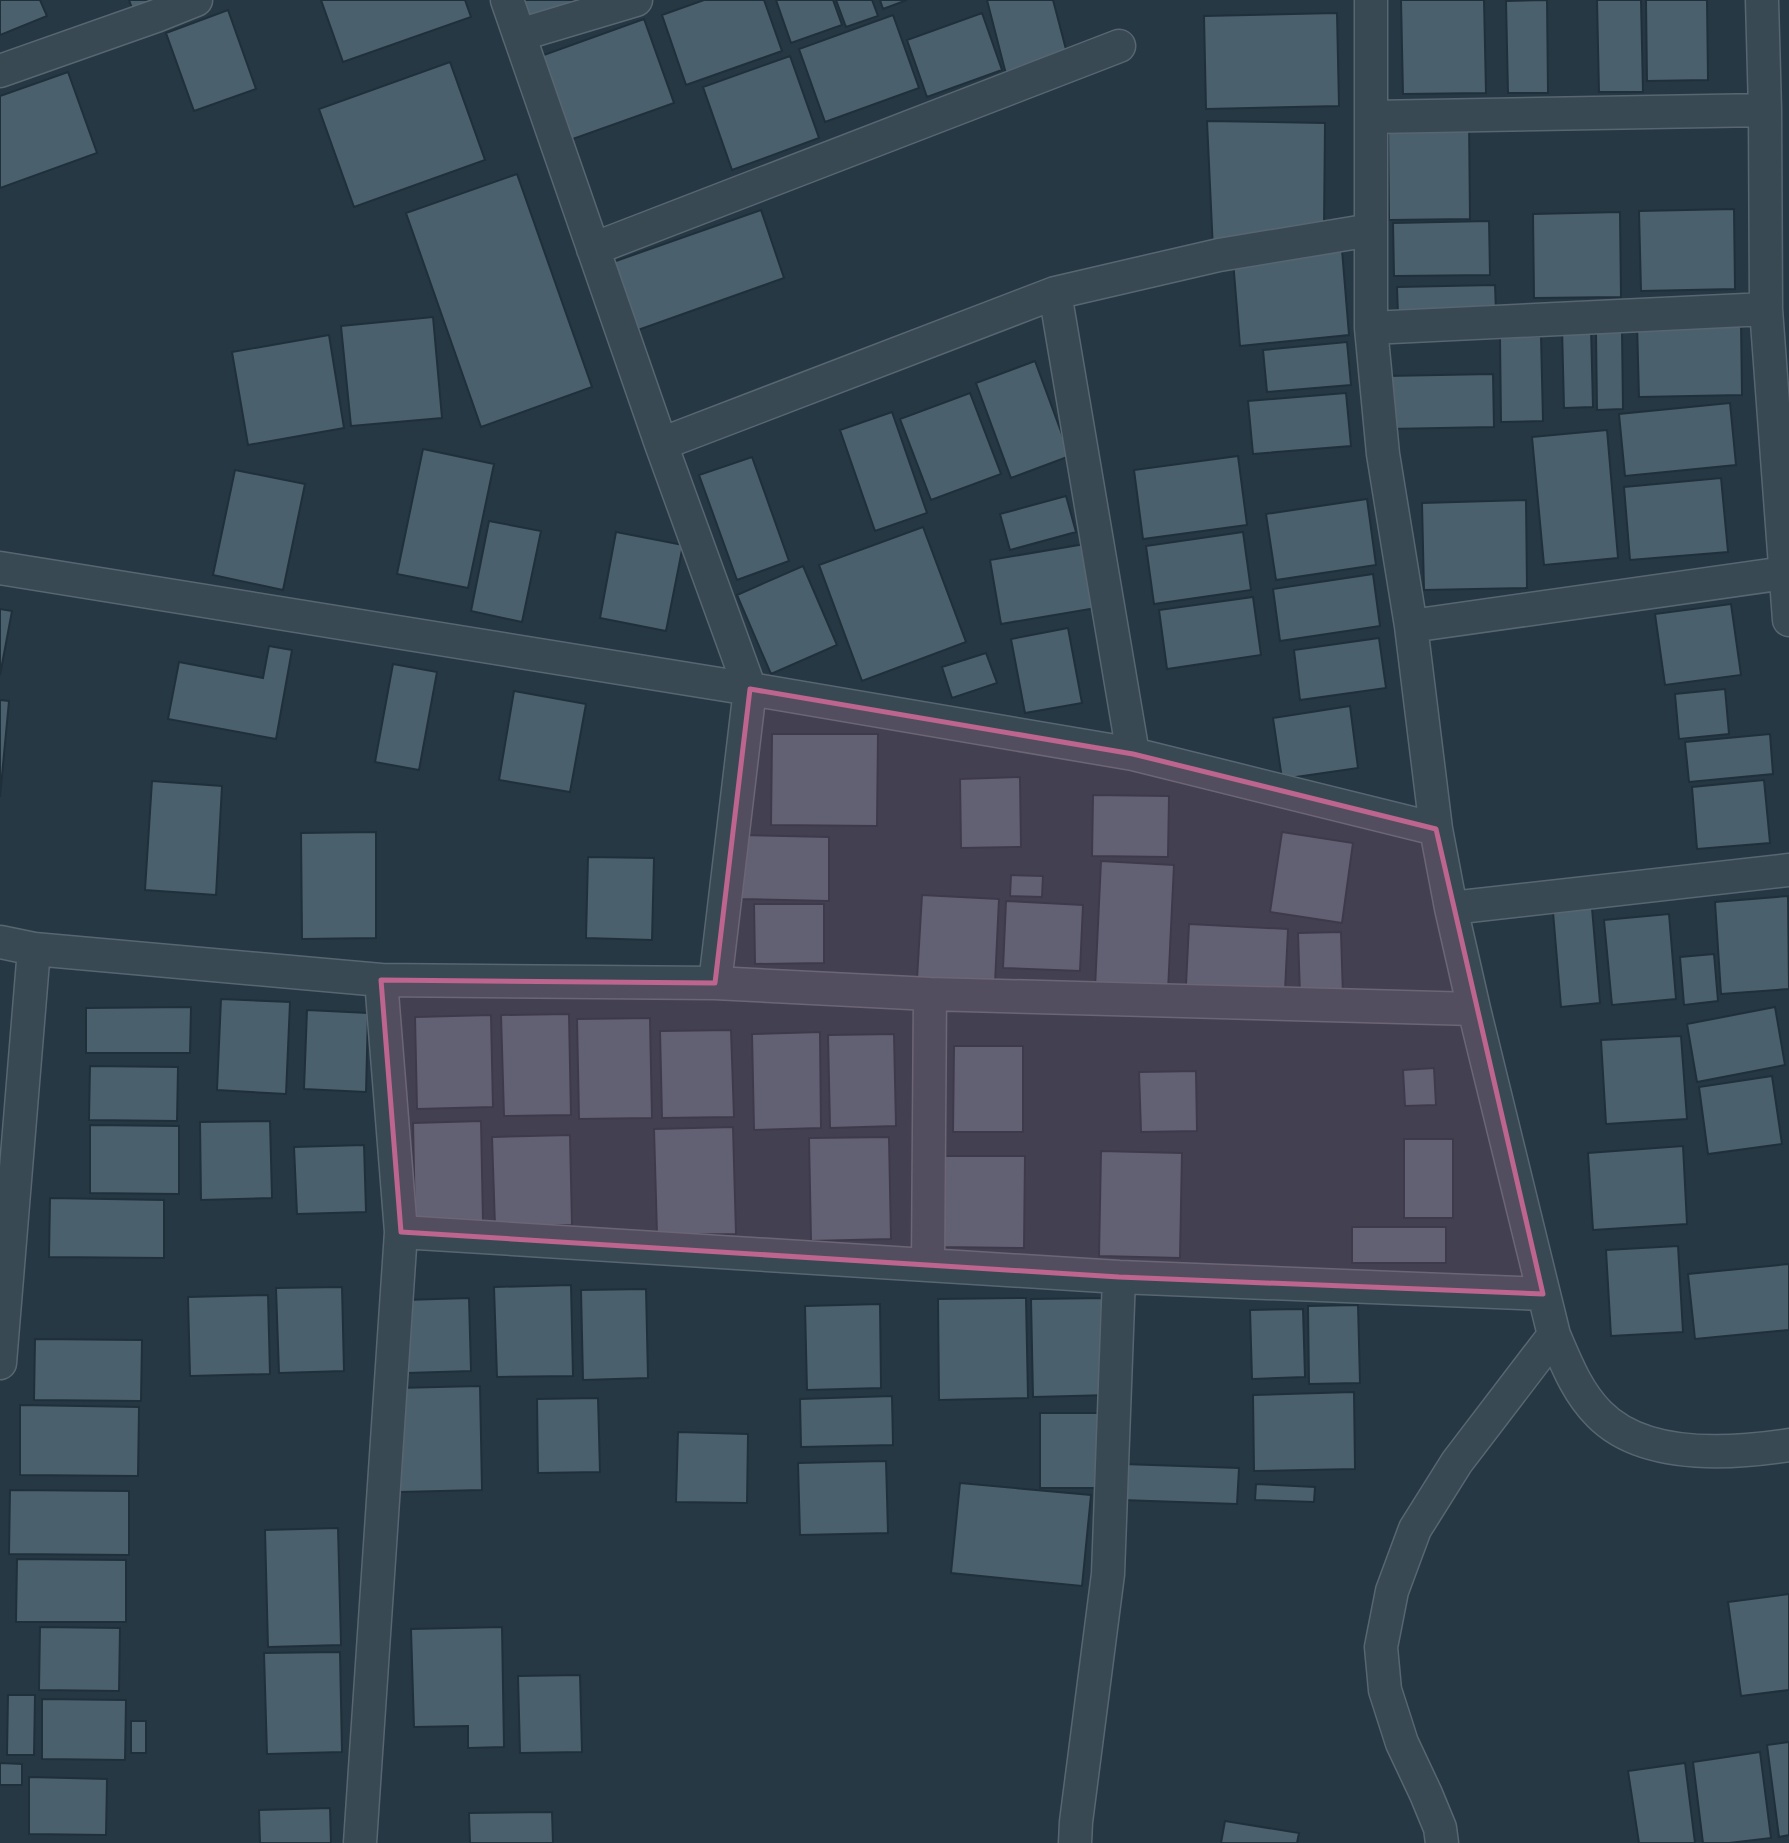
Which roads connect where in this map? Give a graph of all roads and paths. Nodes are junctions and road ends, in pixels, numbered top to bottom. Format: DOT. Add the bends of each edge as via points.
graph roads {
  1 [pos="196,0"];
  2 [pos="507,0"];
  3 [pos="636,0"];
  4 [pos="1371,0"];
  5 [pos="1762,0"];
  6 [pos="519,35"];
  7 [pos="1119,46"];
  8 [pos="0,71"];
  9 [pos="1765,110"];
  10 [pos="1372,117"];
  11 [pos="1371,230"];
  12 [pos="593,249"];
  13 [pos="1055,292"];
  14 [pos="1766,309"];
  15 [pos="1371,328"];
  16 [pos="661,444"];
  17 [pos="0,568"];
  18 [pos="1785,573"];
  19 [pos="1789,620"];
  20 [pos="1411,626"];
  21 [pos="750,689"];
  22 [pos="1133,754"];
  23 [pos="1436,829"];
  24 [pos="1789,870"];
  25 [pos="1451,908"];
  26 [pos="0,942"];
  27 [pos="34,948"];
  28 [pos="381,980"];
  29 [pos="715,983"];
  30 [pos="930,994"];
  31 [pos="1474,1009"];
  32 [pos="401,1232"];
  33 [pos="928,1265"];
  34 [pos="1119,1277"];
  35 [pos="1543,1294"];
  36 [pos="1554,1335"];
  37 [pos="0,1363"];
  38 [pos="1789,1445"];
  39 [pos="360,1843"];
  40 [pos="1075,1843"];
  41 [pos="1442,1843"];
  1 -- 8 [label="street"];
  2 -- 6 [label="street"];
  3 -- 6 [label="street"];
  4 -- 10 [label="street"];
  5 -- 9 [label="street"];
  6 -- 12 [label="street"];
  7 -- 12 [label="street"];
  9 -- 10 [label="street"];
  9 -- 14 [label="street"];
  10 -- 11 [label="street"];
  11 -- 13 [label="street" via="1219,256"];
  11 -- 15 [label="street"];
  12 -- 16 [label="street"];
  13 -- 16 [label="street"];
  13 -- 22 [label="street"];
  14 -- 15 [label="street"];
  14 -- 18 [label="street"];
  15 -- 20 [label="street" via="1383,454"];
  16 -- 21 [label="street"];
  17 -- 21 [label="street"];
  18 -- 19 [label="street"];
  18 -- 20 [label="street"];
  20 -- 23 [label="street"];
  21 -- 22 [label="street"];
  21 -- 29 [label="street"];
  22 -- 23 [label="street"];
  23 -- 25 [label="street"];
  24 -- 25 [label="street"];
  25 -- 31 [label="street"];
  26 -- 27 [label="street"];
  27 -- 28 [label="street"];
  27 -- 37 [label="street"];
  28 -- 29 [label="street"];
  28 -- 32 [label="street"];
  29 -- 30 [label="street"];
  30 -- 31 [label="street"];
  30 -- 33 [label="street"];
  31 -- 35 [label="street"];
  32 -- 33 [label="street"];
  32 -- 39 [label="street"];
  33 -- 34 [label="street"];
  34 -- 35 [label="street"];
  34 -- 40 [label="street" via="1108,1574"];
  35 -- 36 [label="street"];
  36 -- 38 [label="street" via="1575,1382 1599,1414 1626,1434 1696,1451 1752,1451"];
  36 -- 41 [label="street" via="1457,1462 1415,1529 1392,1591 1381,1647 1385,1690"];
}
